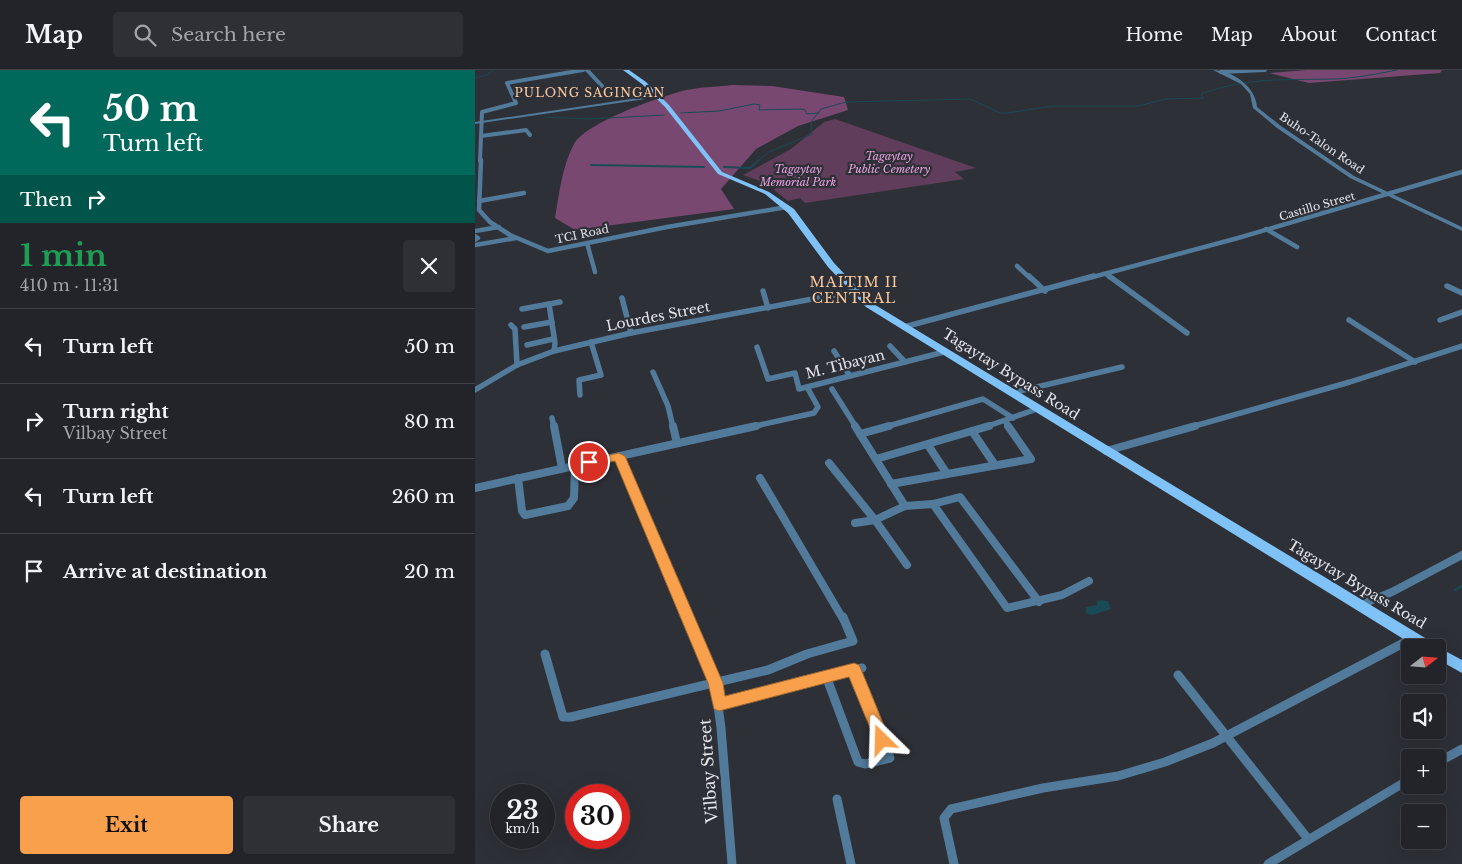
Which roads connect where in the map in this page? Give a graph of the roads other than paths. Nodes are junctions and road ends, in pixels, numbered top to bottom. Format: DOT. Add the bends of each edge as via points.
graph roads {
  1 [pos="583,70"];
  2 [pos="587,70"];
  3 [pos="626,70"];
  4 [pos="1215,70"];
  5 [pos="1265,70"];
  6 [pos="1221,72"];
  7 [pos="602,86"];
  8 [pos="657,96"];
  9 [pos="478,123"];
  10 [pos="506,126"];
  11 [pos="508,133"];
  12 [pos="530,135"];
  13 [pos="479,136"];
  14 [pos="478,146"];
  15 [pos="1462,172"];
  16 [pos="523,193"];
  17 [pos="1385,194"];
  18 [pos="479,200"];
  19 [pos="787,207"];
  20 [pos="478,212"];
  21 [pos="475,216"];
  22 [pos="499,227"];
  23 [pos="1266,229"];
  24 [pos="1462,229"];
  25 [pos="475,231"];
  26 [pos="475,236"];
  27 [pos="516,238"];
  28 [pos="475,240"];
  29 [pos="587,243"];
  30 [pos="475,245"];
  31 [pos="1297,247"];
  32 [pos="1017,266"];
  33 [pos="595,272"];
  34 [pos="1106,274"];
  35 [pos="1447,286"];
  36 [pos="763,291"];
  37 [pos="1045,291"];
  38 [pos="855,292"];
  39 [pos="1462,293"];
  40 [pos="622,298"];
  41 [pos="560,302"];
  42 [pos="549,304"];
  43 [pos="768,308"];
  44 [pos="522,309"];
  45 [pos="1462,312"];
  46 [pos="1349,320"];
  47 [pos="1440,320"];
  48 [pos="552,322"];
  49 [pos="511,325"];
  50 [pos="524,327"];
  51 [pos="904,327"];
  52 [pos="631,333"];
  53 [pos="1187,333"];
  54 [pos="553,339"];
  55 [pos="591,342"];
  56 [pos="527,345"];
  57 [pos="890,346"];
  58 [pos="1462,346"];
  59 [pos="757,347"];
  60 [pos="554,351"];
  61 [pos="834,351"];
  62 [pos="944,352"];
  63 [pos="905,362"];
  64 [pos="1415,362"];
  65 [pos="517,365"];
  66 [pos="1122,367"];
  67 [pos="653,372"];
  68 [pos="850,376"];
  69 [pos="807,387"];
  70 [pos="832,389"];
  71 [pos="475,390"];
  72 [pos="1011,393"];
  73 [pos="581,395"];
  74 [pos="1037,409"];
  75 [pos="552,418"];
  76 [pos="1013,418"];
  77 [pos="1005,421"];
  78 [pos="972,431"];
  79 [pos="860,434"];
  80 [pos="677,443"];
  81 [pos="928,445"];
  82 [pos="1106,452"];
  83 [pos="619,456"];
  84 [pos="876,459"];
  85 [pos="829,462"];
  86 [pos="575,465"];
  87 [pos="995,465"];
  88 [pos="562,468"];
  89 [pos="947,474"];
  90 [pos="518,478"];
  91 [pos="760,478"];
  92 [pos="891,484"];
  93 [pos="475,488"];
  94 [pos="933,504"];
  95 [pos="905,506"];
  96 [pos="875,520"];
  97 [pos="855,523"];
  98 [pos="1462,555"];
  99 [pos="907,565"];
  100 [pos="1089,581"];
  101 [pos="1039,602"];
  102 [pos="1360,606"];
  103 [pos="1413,638"];
  104 [pos="545,654"];
  105 [pos="1446,657"];
  106 [pos="1462,667"];
  107 [pos="1177,675"];
  108 [pos="826,676"];
  109 [pos="715,683"];
  110 [pos="719,704"];
  111 [pos="1225,735"];
  112 [pos="1462,749"];
  113 [pos="1446,758"];
  114 [pos="1401,785"];
  115 [pos="837,800"];
  116 [pos="1308,839"];
  117 [pos="732,864"];
  118 [pos="851,864"];
  119 [pos="955,864"];
  120 [pos="1268,864"];
  1 -- 9 [label="street" via="507,83 516,103 482,112"];
  2 -- 7 [label="street"];
  3 -- 8 [label="main road, Tagaytay Bypass Road"];
  4 -- 6 [label="street, Buho-Talon Road"];
  5 -- 6 [label="street"];
  6 -- 17 [label="street, Buho-Talon Road" via="1255,95 1255,107 1279,127 1352,177"];
  8 -- 9 [label="street"];
  8 -- 19 [label="main road, Tagaytay Bypass Road" via="720,173 767,193"];
  9 -- 13 [label="street"];
  10 -- 11 [label="street"];
  11 -- 12 [label="street" via="526,130"];
  11 -- 13 [label="street"];
  13 -- 14 [label="street"];
  14 -- 18 [label="street"];
  15 -- 17 [label="street, Castillo Street"];
  16 -- 18 [label="street"];
  17 -- 23 [label="street, Castillo Street"];
  17 -- 24 [label="street, Buho-Talon Road"];
  18 -- 20 [label="street"];
  19 -- 29 [label="street, TCI Road"];
  19 -- 38 [label="main road, Tagaytay Bypass Road"];
  20 -- 21 [label="street"];
  20 -- 22 [label="street, TCI Road"];
  22 -- 25 [label="street"];
  22 -- 27 [label="street, TCI Road"];
  23 -- 31 [label="street"];
  23 -- 34 [label="street, Castillo Street"];
  26 -- 28 [label="street" via="478,238"];
  27 -- 29 [label="street, TCI Road" via="547,251"];
  27 -- 30 [label="street"];
  29 -- 33 [label="street"];
  32 -- 37 [label="street"];
  34 -- 37 [label="street, Castillo Street"];
  34 -- 53 [label="street"];
  35 -- 39 [label="street"];
  36 -- 43 [label="street"];
  37 -- 51 [label="street, Castillo Street"];
  38 -- 43 [label="street, Lourdes Street"];
  38 -- 51 [label="main road, Tagaytay Bypass Road"];
  40 -- 52 [label="street"];
  41 -- 42 [label="street"];
  42 -- 44 [label="street"];
  42 -- 48 [label="street"];
  43 -- 52 [label="street, Lourdes Street"];
  45 -- 47 [label="street"];
  46 -- 64 [label="street"];
  48 -- 50 [label="street"];
  48 -- 54 [label="street"];
  49 -- 65 [label="street" via="515,329"];
  51 -- 62 [label="main road, Tagaytay Bypass Road"];
  52 -- 55 [label="street, Lourdes Street"];
  54 -- 56 [label="street"];
  54 -- 60 [label="street"];
  55 -- 60 [label="street, Lourdes Street"];
  55 -- 73 [label="street" via="601,375 579,380"];
  57 -- 63 [label="street"];
  58 -- 64 [label="street"];
  59 -- 69 [label="street, M. Tibayan" via="768,379 795,373 799,388"];
  60 -- 65 [label="street, Lourdes Street"];
  61 -- 68 [label="street"];
  62 -- 63 [label="street, M. Tibayan"];
  62 -- 72 [label="main road, Tagaytay Bypass Road"];
  63 -- 68 [label="street, M. Tibayan"];
  64 -- 82 [label="street"];
  65 -- 71 [label="street, Lourdes Street"];
  66 -- 72 [label="street"];
  67 -- 80 [label="street" via="668,406"];
  68 -- 69 [label="street, M. Tibayan"];
  69 -- 80 [label="street" via="818,407 814,412"];
  70 -- 79 [label="street"];
  72 -- 74 [label="main road, Tagaytay Bypass Road"];
  74 -- 76 [label="street"];
  74 -- 82 [label="main road, Tagaytay Bypass Road"];
  75 -- 88 [label="street"];
  76 -- 77 [label="street"];
  76 -- 79 [label="street" via="983,399"];
  77 -- 78 [label="street"];
  77 -- 87 [label="street" via="1031,459"];
  78 -- 81 [label="street"];
  78 -- 87 [label="street"];
  79 -- 84 [label="street"];
  80 -- 83 [label="street"];
  81 -- 84 [label="street"];
  81 -- 89 [label="street"];
  82 -- 102 [label="main road, Tagaytay Bypass Road"];
  83 -- 86 [label="street"];
  83 -- 109 [label="street, Vilbay Street"];
  84 -- 92 [label="street"];
  85 -- 96 [label="street"];
  86 -- 88 [label="street"];
  86 -- 90 [label="street" via="574,498 568,506 525,515"];
  87 -- 89 [label="street"];
  88 -- 90 [label="street"];
  89 -- 92 [label="street"];
  90 -- 93 [label="street"];
  91 -- 109 [label="street" via="846,623 853,641 807,654 768,670"];
  92 -- 95 [label="street"];
  94 -- 95 [label="street"];
  94 -- 101 [label="street" via="960,498"];
  94 -- 101 [label="street" via="1007,608"];
  95 -- 96 [label="street"];
  96 -- 97 [label="street"];
  96 -- 99 [label="street"];
  98 -- 102 [label="street"];
  100 -- 101 [label="street"];
  102 -- 103 [label="main road, Tagaytay Bypass Road"];
  103 -- 111 [label="street"];
  104 -- 109 [label="street" via="563,717"];
  105 -- 106 [label="main road"];
  107 -- 111 [label="street"];
  108 -- 108 [label="street" via="858,762 865,764 889,758 858,668"];
  108 -- 110 [label="street"];
  109 -- 110 [label="street, Vilbay Street"];
  110 -- 117 [label="street, Vilbay Street"];
  111 -- 116 [label="street"];
  111 -- 119 [label="street" via="1165,762 1118,776 1043,788 951,809 944,818"];
  112 -- 113 [label="street"];
  114 -- 116 [label="street"];
  115 -- 118 [label="street"];
  116 -- 120 [label="street"];
}
